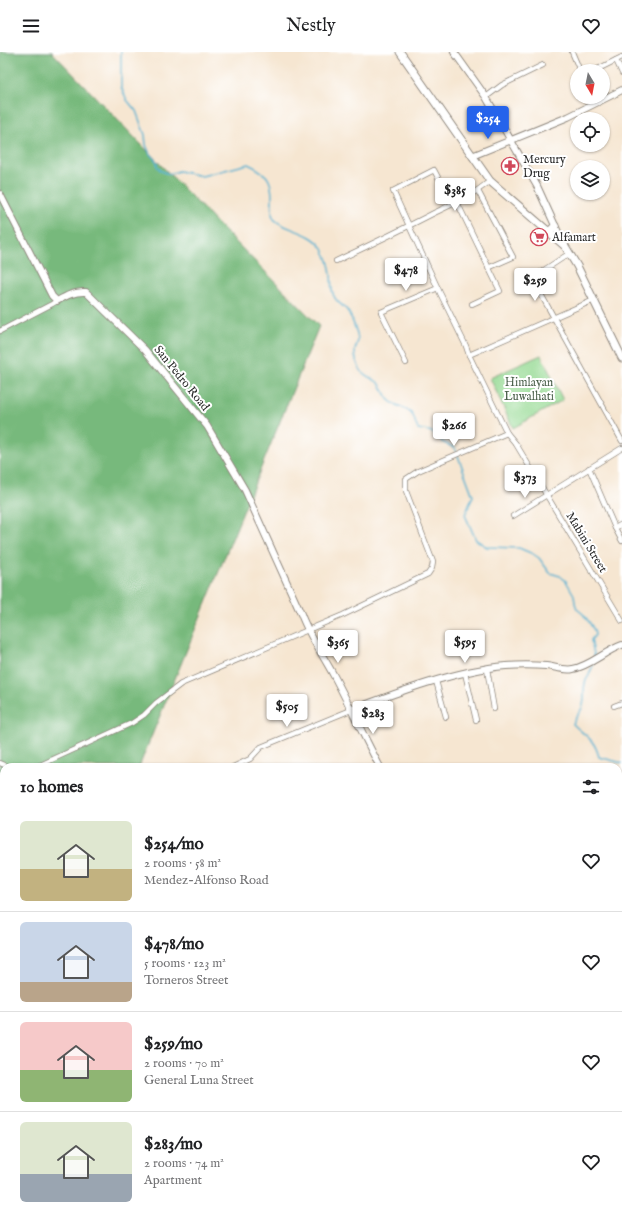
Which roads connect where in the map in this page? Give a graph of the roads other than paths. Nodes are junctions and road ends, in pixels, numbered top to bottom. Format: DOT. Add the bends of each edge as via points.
graph roads {
  1 [pos="400,52"];
  2 [pos="454,52"];
  3 [pos="572,52"];
  4 [pos="622,57"];
  5 [pos="616,60"];
  6 [pos="577,64"];
  7 [pos="608,64"];
  8 [pos="543,65"];
  9 [pos="622,73"];
  10 [pos="622,90"];
  11 [pos="486,97"];
  12 [pos="511,140"];
  13 [pos="472,156"];
  14 [pos="490,182"];
  15 [pos="478,191"];
  16 [pos="0,194"];
  17 [pos="454,203"];
  18 [pos="410,226"];
  19 [pos="555,226"];
  20 [pos="547,231"];
  21 [pos="565,246"];
  22 [pos="570,253"];
  23 [pos="336,261"];
  24 [pos="488,268"];
  25 [pos="438,288"];
  26 [pos="594,300"];
  27 [pos="57,301"];
  28 [pos="472,304"];
  29 [pos="553,318"];
  30 [pos="0,331"];
  31 [pos="469,355"];
  32 [pos="622,358"];
  33 [pos="406,363"];
  34 [pos="507,433"];
  35 [pos="622,440"];
  36 [pos="622,448"];
  37 [pos="589,468"];
  38 [pos="546,495"];
  39 [pos="513,516"];
  40 [pos="622,524"];
  41 [pos="615,528"];
  42 [pos="622,540"];
  43 [pos="622,621"];
  44 [pos="307,630"];
  45 [pos="622,645"];
  46 [pos="487,669"];
  47 [pos="465,674"];
  48 [pos="436,680"];
  49 [pos="622,703"];
  50 [pos="614,706"];
  51 [pos="494,709"];
  52 [pos="351,710"];
  53 [pos="446,717"];
  54 [pos="476,720"];
  55 [pos="45,763"];
  56 [pos="242,763"];
  57 [pos="378,763"];
  1 -- 13 [label="main road"];
  2 -- 11 [label="street"];
  3 -- 6 [label="street"];
  4 -- 5 [label="street"];
  5 -- 7 [label="street"];
  5 -- 9 [label="street"];
  8 -- 11 [label="street" via="502,85"];
  10 -- 12 [label="street"];
  11 -- 12 [label="street"];
  12 -- 13 [label="street"];
  12 -- 19 [label="street" via="537,186"];
  13 -- 14 [label="main road"];
  14 -- 15 [label="street"];
  14 -- 20 [label="main road"];
  15 -- 17 [label="street"];
  15 -- 24 [label="street" via="513,257"];
  16 -- 27 [label="street" via="38,270"];
  17 -- 18 [label="street"];
  17 -- 18 [label="street, Mabini Street" via="434,170 393,191"];
  17 -- 24 [label="street"];
  18 -- 23 [label="street"];
  18 -- 25 [label="street, Mabini Street"];
  19 -- 20 [label="main road"];
  19 -- 21 [label="street"];
  20 -- 21 [label="main road"];
  21 -- 22 [label="main road"];
  22 -- 26 [label="main road"];
  22 -- 29 [label="street" via="532,278"];
  24 -- 28 [label="street" via="500,291"];
  25 -- 31 [label="street, Mabini Street"];
  25 -- 33 [label="street" via="381,312"];
  26 -- 29 [label="street"];
  26 -- 32 [label="main road"];
  27 -- 30 [label="street"];
  27 -- 44 [label="street, San Pedro Road" via="80,291 86,292 145,350 207,426 245,490"];
  29 -- 31 [label="street"];
  29 -- 35 [label="street"];
  31 -- 34 [label="street, Mabini Street"];
  34 -- 38 [label="street, Mabini Street"];
  34 -- 44 [label="street" via="418,471 406,479 406,491 433,562 428,574"];
  36 -- 37 [label="street"];
  37 -- 38 [label="street"];
  37 -- 41 [label="street"];
  38 -- 39 [label="street"];
  38 -- 43 [label="street, Mabini Street"];
  40 -- 41 [label="street"];
  41 -- 42 [label="street"];
  44 -- 52 [label="street"];
  44 -- 55 [label="street" via="181,684 132,723"];
  45 -- 46 [label="street" via="573,669 545,666"];
  46 -- 47 [label="street"];
  46 -- 51 [label="street"];
  47 -- 48 [label="street"];
  47 -- 54 [label="street"];
  48 -- 52 [label="street"];
  48 -- 53 [label="street"];
  49 -- 50 [label="street"];
  52 -- 56 [label="street" via="261,747 250,759"];
  52 -- 57 [label="street"];
}
